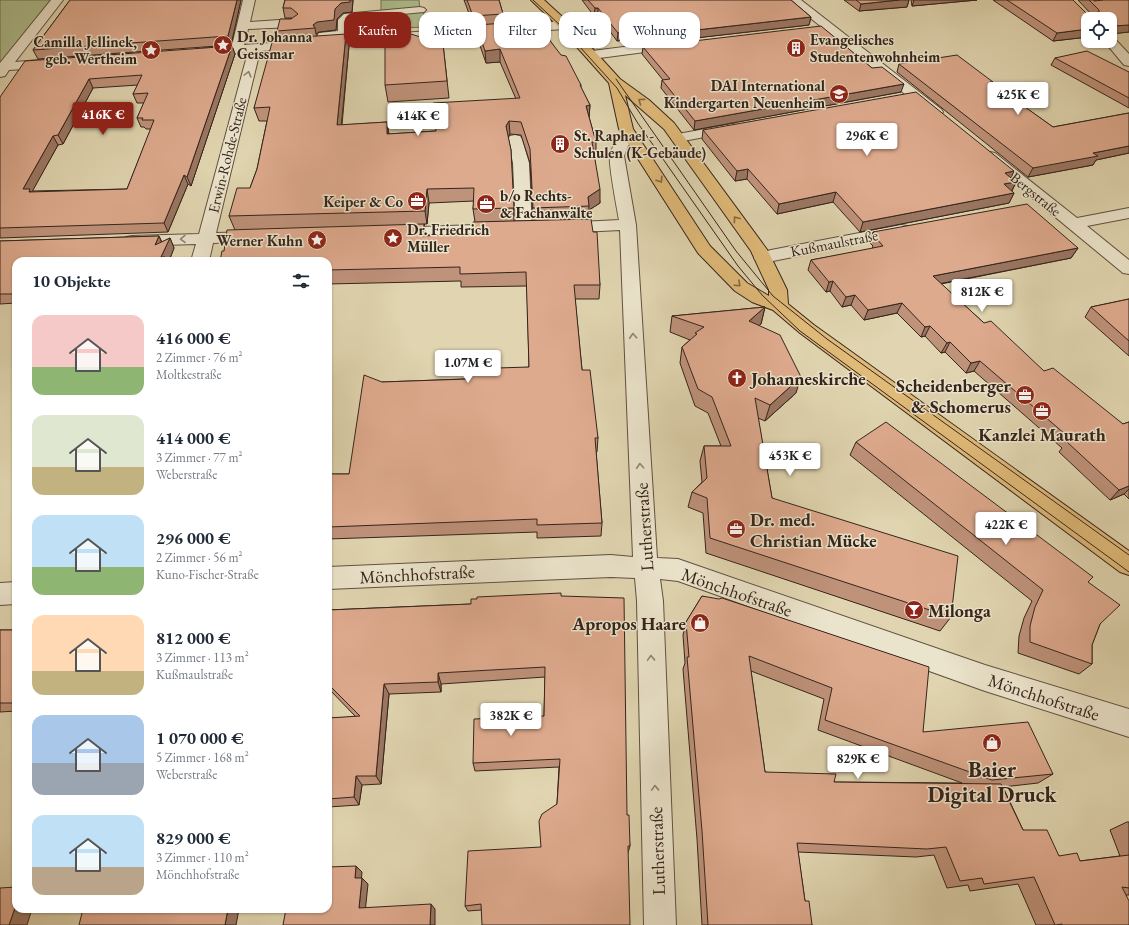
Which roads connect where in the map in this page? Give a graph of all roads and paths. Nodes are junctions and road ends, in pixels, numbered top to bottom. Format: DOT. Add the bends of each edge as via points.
graph roads {
  1 [pos="57,0"];
  2 [pos="249,0"];
  3 [pos="537,0"];
  4 [pos="794,0"];
  5 [pos="420,10"];
  6 [pos="559,20"];
  7 [pos="293,23"];
  8 [pos="559,25"];
  9 [pos="243,26"];
  10 [pos="830,27"];
  11 [pos="809,29"];
  12 [pos="238,46"];
  13 [pos="255,48"];
  14 [pos="585,48"];
  15 [pos="648,48"];
  16 [pos="1116,48"];
  17 [pos="190,53"];
  18 [pos="592,55"];
  19 [pos="66,62"];
  20 [pos="1129,62"];
  21 [pos="2,69"];
  22 [pos="615,82"];
  23 [pos="916,95"];
  24 [pos="901,98"];
  25 [pos="946,120"];
  26 [pos="747,126"];
  27 [pos="630,136"];
  28 [pos="678,138"];
  29 [pos="515,139"];
  30 [pos="981,149"];
  31 [pos="1046,202"];
  32 [pos="1024,207"];
  33 [pos="1129,213"];
  34 [pos="1073,224"];
  35 [pos="628,225"];
  36 [pos="916,227"];
  37 [pos="536,228"];
  38 [pos="380,233"];
  39 [pos="269,237"];
  40 [pos="206,239"];
  41 [pos="119,241"];
  42 [pos="201,257"];
  43 [pos="763,258"];
  44 [pos="1129,269"];
  45 [pos="779,306"];
  46 [pos="1129,564"];
  47 [pos="646,567"];
  48 [pos="332,578"];
  49 [pos="12,593"];
  50 [pos="0,594"];
  51 [pos="1129,723"];
  52 [pos="660,925"];
  1 -- 21 [label="street"];
  2 -- 9 [label="street"];
  3 -- 6 [label="main road"];
  4 -- 10 [label="street"];
  5 -- 12 [label="street" via="346,18 344,34"];
  7 -- 9 [label="street"];
  8 -- 13 [label="street"];
  9 -- 12 [label="street"];
  10 -- 11 [label="street"];
  10 -- 23 [label="street"];
  12 -- 13 [label="street"];
  12 -- 17 [label="street"];
  40 -- 13 [label="street, Erwin-Rohde-Straße, one-way"];
  14 -- 18 [label="main road"];
  15 -- 18 [label="street"];
  16 -- 20 [label="street"];
  18 -- 22 [label="main road"];
  19 -- 21 [label="street"];
  22 -- 27 [label="main road" via="623,123"];
  28 -- 22 [label="main road, one-way" via="666,122"];
  23 -- 24 [label="street"];
  23 -- 25 [label="street"];
  26 -- 28 [label="street"];
  27 -- 35 [label="street, Lutherstraße" via="621,145 616,156"];
  27 -- 45 [label="main road, one-way" via="704,249 741,287 758,298"];
  43 -- 28 [label="main road, one-way"];
  29 -- 37 [label="street"];
  30 -- 31 [label="street, Bergstraße"];
  31 -- 32 [label="street"];
  31 -- 34 [label="street, Bergstraße"];
  33 -- 34 [label="street"];
  34 -- 44 [label="street, Bergstraße"];
  35 -- 37 [label="street"];
  47 -- 35 [label="street, Lutherstraße, one-way"];
  36 -- 43 [label="street, Kußmaulstraße"];
  37 -- 38 [label="street"];
  39 -- 40 [label="street"];
  40 -- 41 [label="street, one-way"];
  40 -- 42 [label="street, Erwin-Rohde-Straße"];
  43 -- 45 [label="main road" via="778,290"];
  45 -- 46 [label="main road"];
  47 -- 48 [label="street, Mönchhofstraße" via="611,566"];
  47 -- 51 [label="street, Mönchhofstraße" via="678,570 985,678"];
  52 -- 47 [label="street, Lutherstraße, one-way" via="650,601"];
  49 -- 50 [label="street"];
}
